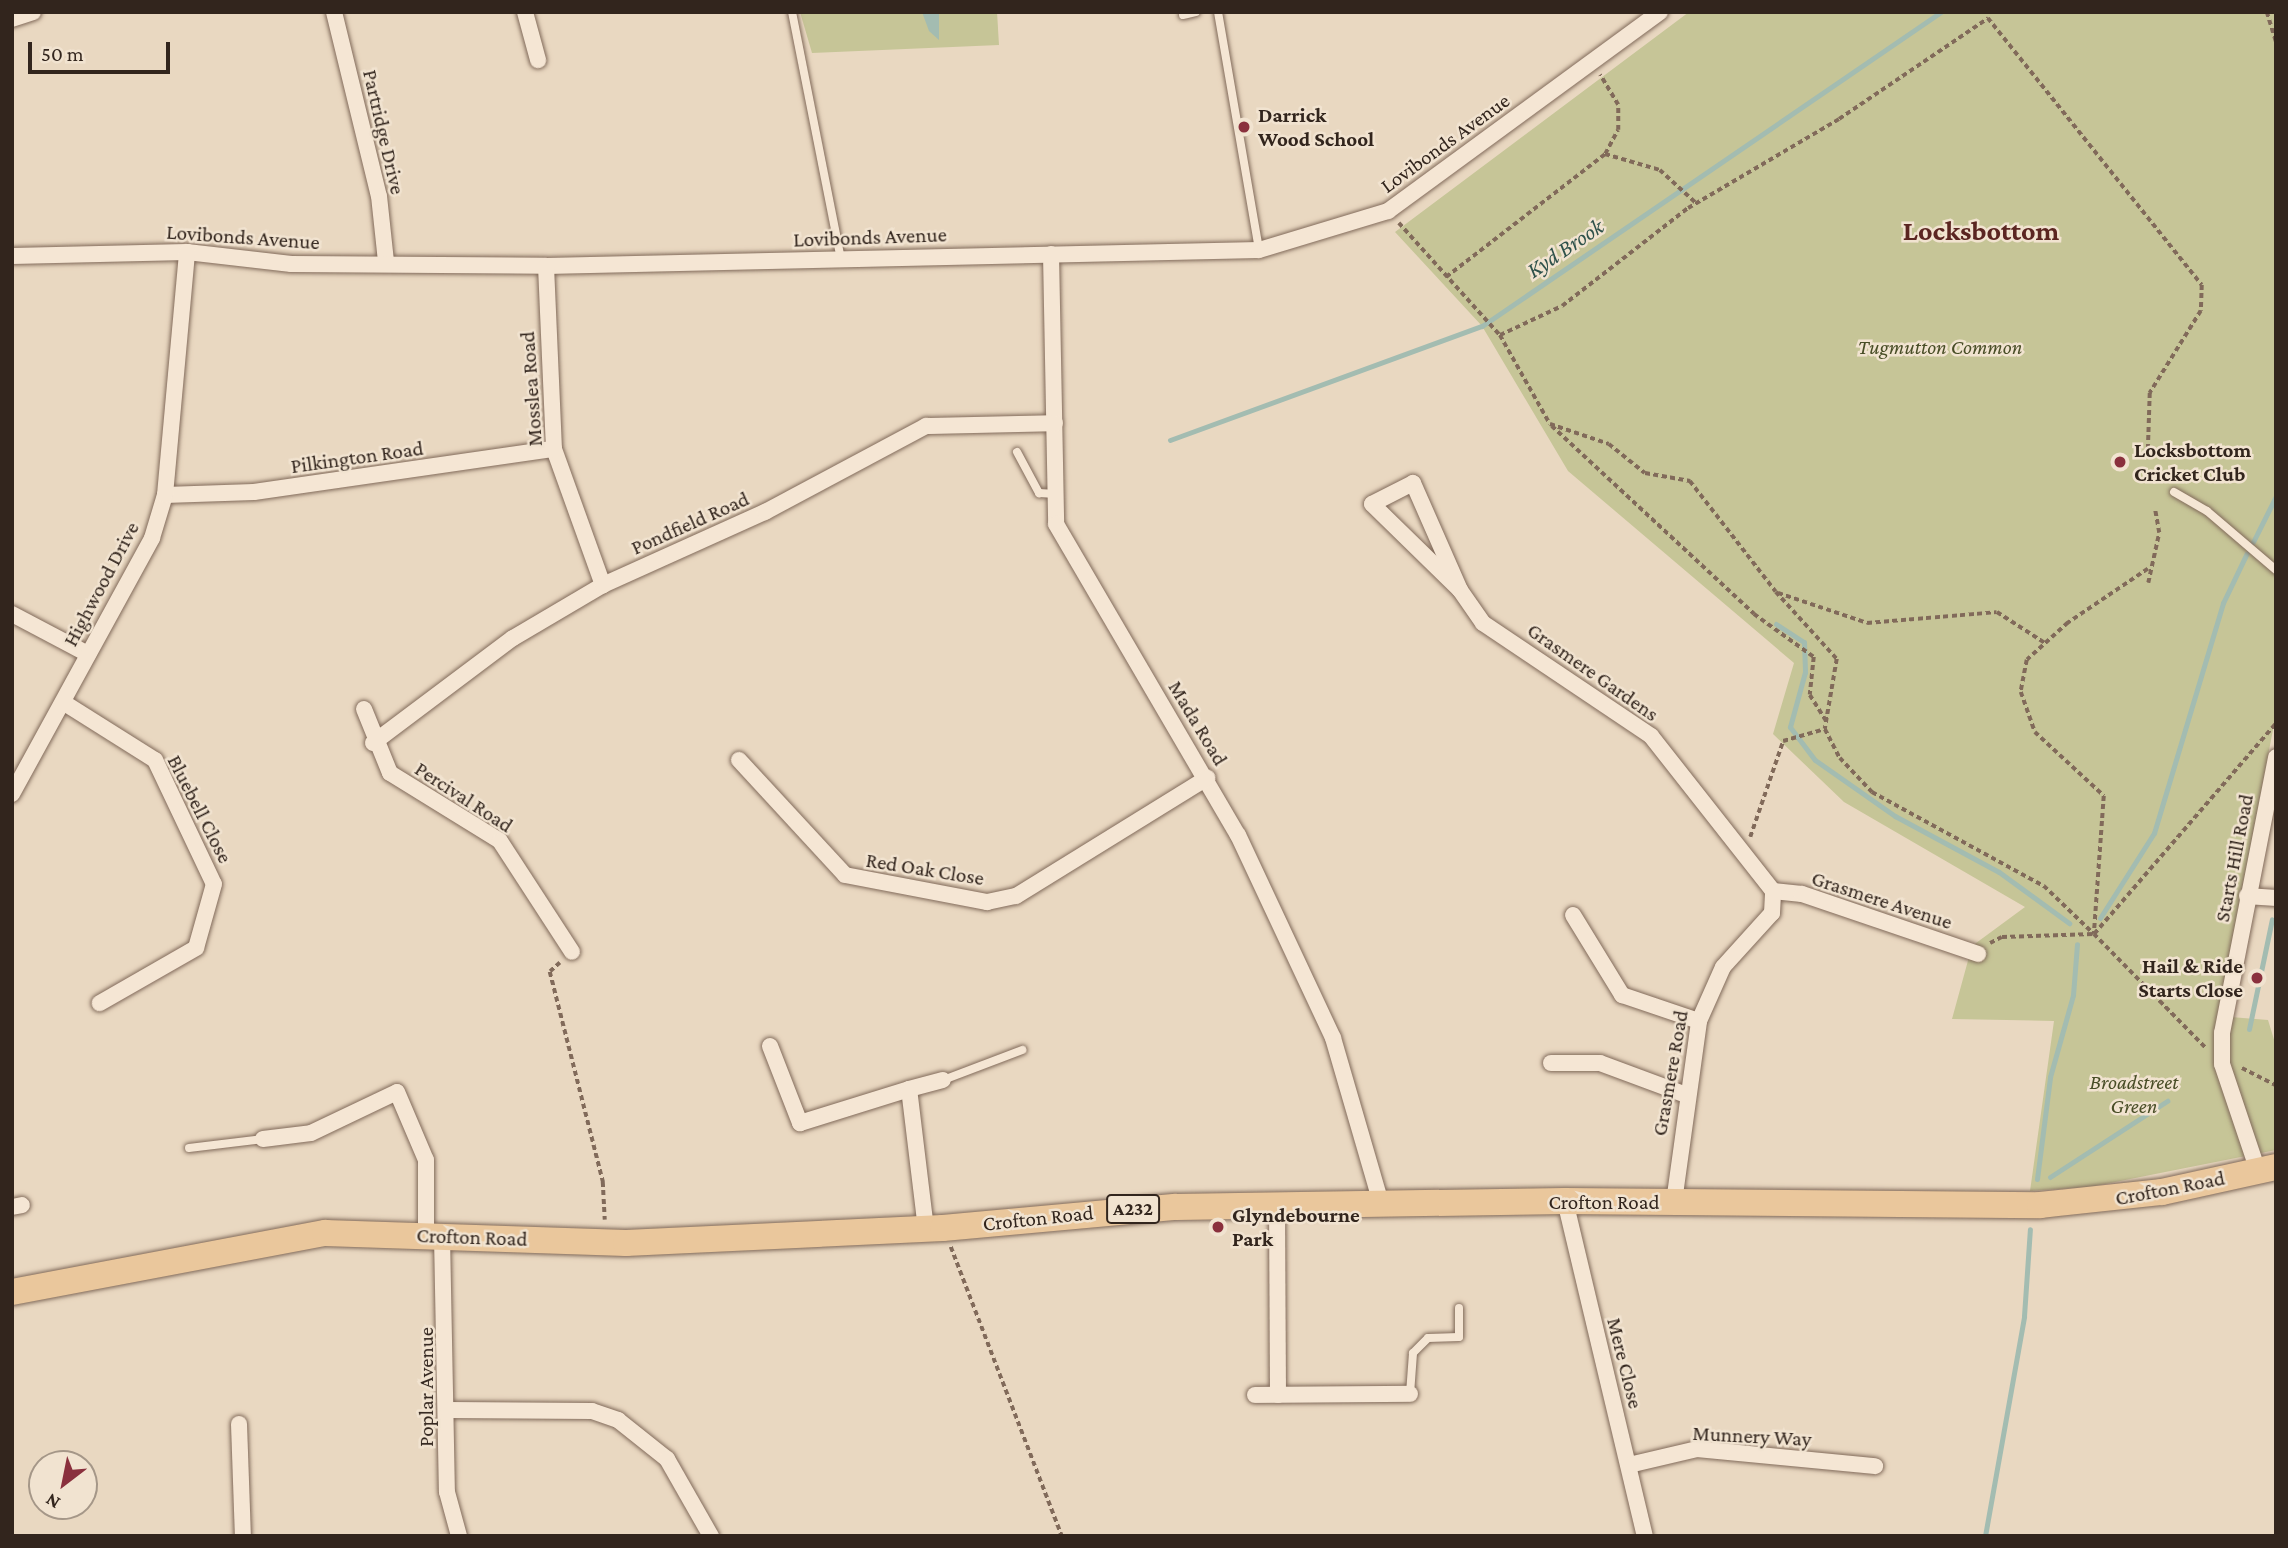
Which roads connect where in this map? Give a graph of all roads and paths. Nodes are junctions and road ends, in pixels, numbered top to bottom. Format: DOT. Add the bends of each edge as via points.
graph roads {
  1 [pos="33,12"];
  2 [pos="334,12"];
  3 [pos="525,12"];
  4 [pos="792,12"];
  5 [pos="1196,12"];
  6 [pos="1218,12"];
  7 [pos="1660,12"];
  8 [pos="1986,12"];
  9 [pos="2267,12"];
  10 [pos="1183,15"];
  11 [pos="1988,18"];
  12 [pos="12,19"];
  13 [pos="2276,42"];
  14 [pos="538,60"];
  15 [pos="1593,61"];
  16 [pos="1605,154"];
  17 [pos="1696,203"];
  18 [pos="1388,211"];
  19 [pos="1259,250"];
  20 [pos="187,252"];
  21 [pos="1052,254"];
  22 [pos="12,257"];
  23 [pos="841,259"];
  24 [pos="386,262"];
  25 [pos="546,266"];
  26 [pos="1446,277"];
  27 [pos="1500,335"];
  28 [pos="1055,423"];
  29 [pos="1550,424"];
  30 [pos="554,449"];
  31 [pos="1017,452"];
  32 [pos="2148,454"];
  33 [pos="2174,492"];
  34 [pos="1056,494"];
  35 [pos="165,495"];
  36 [pos="2155,510"];
  37 [pos="2148,569"];
  38 [pos="2276,570"];
  39 [pos="2148,583"];
  40 [pos="603,585"];
  41 [pos="1460,590"];
  42 [pos="1776,592"];
  43 [pos="12,614"];
  44 [pos="2045,643"];
  45 [pos="88,654"];
  46 [pos="66,704"];
  47 [pos="363,709"];
  48 [pos="1826,723"];
  49 [pos="2276,723"];
  50 [pos="1825,729"];
  51 [pos="373,743"];
  52 [pos="2276,757"];
  53 [pos="739,760"];
  54 [pos="1207,778"];
  55 [pos="12,794"];
  56 [pos="1745,852"];
  57 [pos="1773,891"];
  58 [pos="2247,896"];
  59 [pos="2276,898"];
  60 [pos="1573,915"];
  61 [pos="2094,934"];
  62 [pos="572,952"];
  63 [pos="1978,954"];
  64 [pos="100,1003"];
  65 [pos="1699,1021"];
  66 [pos="770,1046"];
  67 [pos="1022,1050"];
  68 [pos="1551,1063"];
  69 [pos="2222,1064"];
  70 [pos="943,1080"];
  71 [pos="2276,1085"];
  72 [pos="909,1089"];
  73 [pos="1686,1095"];
  74 [pos="263,1139"];
  75 [pos="189,1148"];
  76 [pos="2267,1169"];
  77 [pos="1565,1201"];
  78 [pos="1674,1202"];
  79 [pos="1381,1203"];
  80 [pos="1277,1205"];
  81 [pos="935,1228"];
  82 [pos="434,1235"];
  83 [pos="606,1242"];
  84 [pos="12,1292"];
  85 [pos="1459,1308"];
  86 [pos="1410,1394"];
  87 [pos="1255,1395"];
  88 [pos="1278,1395"];
  89 [pos="448,1410"];
  90 [pos="239,1424"];
  91 [pos="1629,1465"];
  92 [pos="1875,1466"];
  93 [pos="243,1536"];
  94 [pos="459,1536"];
  95 [pos="711,1536"];
  96 [pos="1062,1536"];
  97 [pos="1645,1536"];
  1 -- 12 [label="street"];
  2 -- 24 [label="street, Partridge Drive" via="379,196"];
  3 -- 14 [label="street"];
  4 -- 23 [label="lane"];
  5 -- 10 [label="lane"];
  6 -- 19 [label="lane"];
  7 -- 15 [label="street, Lovibonds Avenue"];
  8 -- 11 [label="path"];
  9 -- 13 [label="path"];
  11 -- 17 [label="path" via="1839,119"];
  11 -- 32 [label="path" via="2202,285 2202,311 2150,393"];
  15 -- 16 [label="path" via="1618,105 1618,130"];
  15 -- 18 [label="street, Lovibonds Avenue"];
  16 -- 17 [label="path" via="1660,170"];
  16 -- 26 [label="path"];
  17 -- 27 [label="path" via="1562,306"];
  18 -- 19 [label="street, Lovibonds Avenue"];
  18 -- 26 [label="path"];
  19 -- 21 [label="street, Lovibonds Avenue"];
  20 -- 22 [label="street, Lovibonds Avenue"];
  20 -- 24 [label="street, Lovibonds Avenue" via="290,264"];
  20 -- 35 [label="street, Highwood Drive"];
  21 -- 23 [label="street, Lovibonds Avenue"];
  21 -- 28 [label="street, Mada Road"];
  23 -- 25 [label="street, Lovibonds Avenue"];
  24 -- 25 [label="street, Lovibonds Avenue"];
  25 -- 30 [label="street, Mosslea Road"];
  26 -- 27 [label="path"];
  27 -- 29 [label="path"];
  28 -- 34 [label="street, Mada Road"];
  28 -- 40 [label="street, Pondfield Road" via="926,426 765,512"];
  29 -- 42 [label="path" via="1609,444 1645,473 1690,481"];
  29 -- 48 [label="path" via="1754,614 1814,657 1810,695"];
  30 -- 35 [label="street, Pilkington Road" via="254,492"];
  30 -- 40 [label="street, Mosslea Road"];
  31 -- 34 [label="lane" via="1039,493"];
  33 -- 38 [label="lane" via="2207,511"];
  34 -- 54 [label="street, Mada Road" via="1056,524"];
  35 -- 45 [label="street, Highwood Drive" via="152,538"];
  36 -- 37 [label="path" via="2159,533"];
  37 -- 39 [label="path"];
  37 -- 44 [label="path"];
  40 -- 51 [label="street, Pondfield Road" via="513,638"];
  41 -- 41 [label="street, Grasmere Gardens" via="1372,504 1413,483"];
  41 -- 56 [label="street, Grasmere Gardens" via="1483,623 1651,736"];
  42 -- 44 [label="path" via="1867,624 1997,612"];
  42 -- 48 [label="path" via="1837,660"];
  43 -- 45 [label="street"];
  44 -- 61 [label="path" via="2027,660 2022,705 2035,732 2104,796"];
  45 -- 46 [label="street, Highwood Drive"];
  46 -- 55 [label="street, Highwood Drive"];
  46 -- 64 [label="street, Bluebell Close" via="155,760 214,884 196,948"];
  47 -- 51 [label="street, Percival Road"];
  48 -- 50 [label="path"];
  49 -- 61 [label="path"];
  50 -- 56 [label="path" via="1783,741"];
  50 -- 61 [label="path" via="1840,758 1872,792 2043,886"];
  51 -- 62 [label="street, Percival Road" via="390,773 500,841"];
  52 -- 58 [label="street, Starts Hill Road"];
  53 -- 54 [label="street, Red Oak Close" via="845,875 987,902 1016,896"];
  54 -- 79 [label="street, Mada Road" via="1333,1038"];
  56 -- 57 [label="street, Grasmere Gardens"];
  57 -- 63 [label="street, Grasmere Avenue" via="1802,894"];
  57 -- 65 [label="street, Grasmere Road" via="1772,913 1723,967"];
  58 -- 59 [label="street"];
  58 -- 69 [label="street, Starts Hill Road" via="2225,1007"];
  60 -- 65 [label="street" via="1622,995"];
  61 -- 63 [label="path" via="2002,937"];
  61 -- 69 [label="path"];
  62 -- 83 [label="path" via="550,972 603,1182"];
  65 -- 73 [label="street, Grasmere Road"];
  66 -- 72 [label="street" via="800,1123"];
  67 -- 70 [label="lane"];
  68 -- 73 [label="street" via="1600,1063"];
  69 -- 71 [label="path"];
  69 -- 76 [label="street, Starts Hill Road"];
  70 -- 72 [label="street"];
  72 -- 81 [label="street"];
  73 -- 78 [label="street, Grasmere Road"];
  74 -- 75 [label="lane"];
  74 -- 82 [label="street, Poplar Avenue" via="311,1133 397,1092 426,1160"];
  76 -- 78 [label="main road, Crofton Road / A232" via="2162,1192 2040,1205"];
  77 -- 78 [label="main road, Crofton Road / A232"];
  77 -- 79 [label="main road, Crofton Road / A232"];
  77 -- 91 [label="street, Mere Close"];
  79 -- 80 [label="main road, Crofton Road / A232"];
  80 -- 81 [label="main road, Crofton Road / A232" via="1076,1212"];
  80 -- 88 [label="street"];
  81 -- 83 [label="main road, Crofton Road / A232"];
  81 -- 96 [label="path"];
  82 -- 83 [label="main road, Crofton Road / A232"];
  82 -- 84 [label="main road, Crofton Road / A232" via="325,1233"];
  82 -- 89 [label="street, Poplar Avenue"];
  85 -- 86 [label="lane" via="1459,1337 1428,1338 1413,1353"];
  86 -- 88 [label="street"];
  87 -- 88 [label="street"];
  89 -- 94 [label="street, Poplar Avenue" via="447,1492"];
  89 -- 95 [label="street" via="592,1411 618,1420 667,1459"];
  90 -- 93 [label="street"];
  91 -- 92 [label="street, Munnery Way" via="1697,1449"];
  91 -- 97 [label="street, Mere Close"];
}
